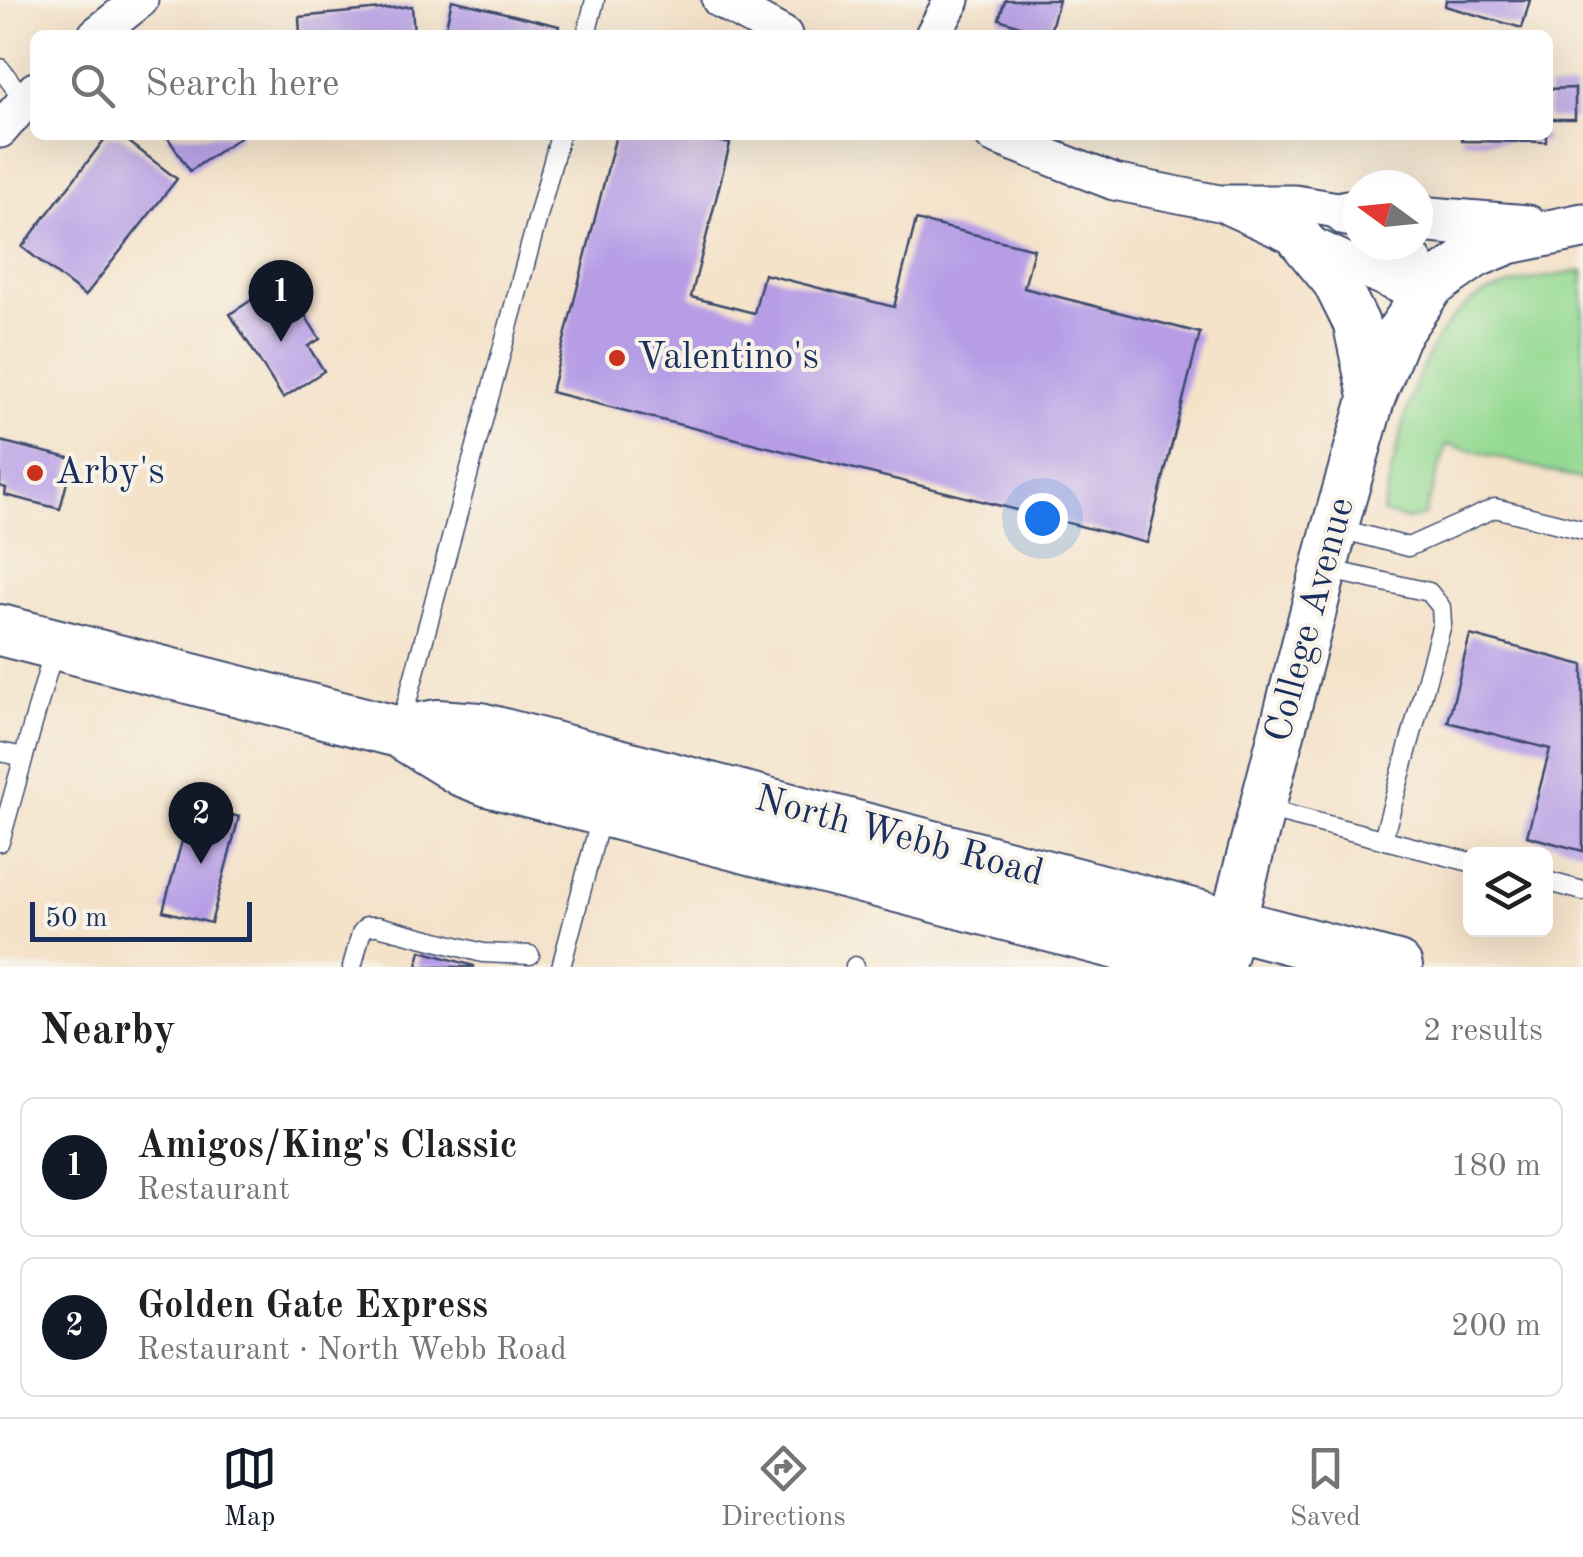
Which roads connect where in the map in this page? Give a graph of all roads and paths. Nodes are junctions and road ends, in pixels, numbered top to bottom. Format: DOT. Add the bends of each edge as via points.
graph roads {
  1 [pos="140,0"];
  2 [pos="595,0"];
  3 [pos="720,0"];
  4 [pos="952,0"];
  5 [pos="102,30"];
  6 [pos="587,30"];
  7 [pos="775,30"];
  8 [pos="937,30"];
  9 [pos="0,68"];
  10 [pos="30,96"];
  11 [pos="0,130"];
  12 [pos="559,140"];
  13 [pos="1006,140"];
  14 [pos="1219,203"];
  15 [pos="1343,212"];
  16 [pos="1433,220"];
  17 [pos="1571,228"];
  18 [pos="1302,241"];
  19 [pos="1414,260"];
  20 [pos="1430,286"];
  21 [pos="1372,398"];
  22 [pos="1583,530"];
  23 [pos="1329,548"];
  24 [pos="0,630"];
  25 [pos="55,644"];
  26 [pos="399,732"];
  27 [pos="0,752"];
  28 [pos="24,757"];
  29 [pos="609,787"];
  30 [pos="1262,808"];
  31 [pos="1384,839"];
  32 [pos="0,842"];
  33 [pos="1463,860"];
  34 [pos="1553,883"];
  35 [pos="1583,890"];
  36 [pos="1226,946"];
  37 [pos="530,955"];
  38 [pos="352,967"];
  39 [pos="561,967"];
  40 [pos="1206,967"];
  41 [pos="1397,967"];
  1 -- 5 [label="street"];
  2 -- 6 [label="lane"];
  3 -- 7 [label="street"];
  4 -- 8 [label="street"];
  9 -- 10 [label="lane"];
  10 -- 11 [label="street"];
  12 -- 26 [label="lane"];
  13 -- 14 [label="street" via="1114,182"];
  14 -- 15 [label="street" via="1295,203"];
  14 -- 18 [label="street"];
  16 -- 17 [label="street"];
  17 -- 20 [label="street" via="1474,255"];
  18 -- 20 [label="street" via="1401,286"];
  18 -- 21 [label="street" via="1335,281 1356,323"];
  19 -- 20 [label="street"];
  20 -- 21 [label="street, College Avenue" via="1397,335"];
  21 -- 23 [label="street, College Avenue"];
  22 -- 23 [label="lane" via="1495,508 1408,546"];
  23 -- 30 [label="street, College Avenue"];
  23 -- 31 [label="lane" via="1428,592 1441,608"];
  24 -- 25 [label="main road, North Webb Road"];
  25 -- 26 [label="main road, North Webb Road"];
  25 -- 28 [label="lane"];
  26 -- 29 [label="main road, North Webb Road" via="488,780"];
  27 -- 28 [label="lane"];
  28 -- 32 [label="lane"];
  29 -- 36 [label="main road, North Webb Road"];
  29 -- 39 [label="lane"];
  29 -- 40 [label="main road, North Webb Road"];
  30 -- 31 [label="lane"];
  30 -- 36 [label="street, College Avenue"];
  31 -- 33 [label="lane"];
  34 -- 35 [label="lane"];
  36 -- 41 [label="main road, North Webb Road"];
  37 -- 38 [label="lane" via="483,953 367,926"];
}
